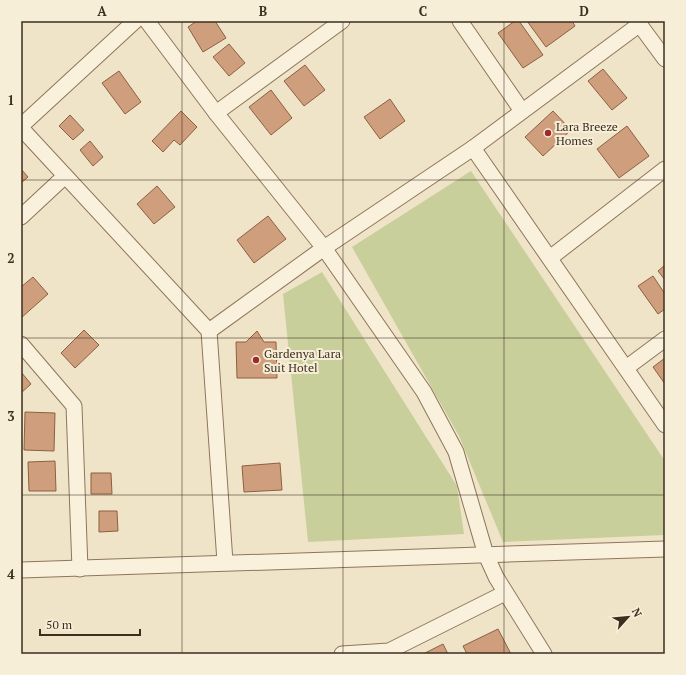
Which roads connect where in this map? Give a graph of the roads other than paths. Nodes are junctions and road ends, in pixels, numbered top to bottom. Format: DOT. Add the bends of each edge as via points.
graph roads {
  1 [pos="135,21"];
  2 [pos="147,21"];
  3 [pos="342,21"];
  4 [pos="460,21"];
  5 [pos="638,22"];
  6 [pos="662,50"];
  7 [pos="522,111"];
  8 [pos="216,113"];
  9 [pos="21,127"];
  10 [pos="473,148"];
  11 [pos="665,169"];
  12 [pos="65,176"];
  13 [pos="21,217"];
  14 [pos="324,248"];
  15 [pos="550,258"];
  16 [pos="209,331"];
  17 [pos="665,339"];
  18 [pos="21,344"];
  19 [pos="626,368"];
  20 [pos="665,425"];
  21 [pos="665,548"];
  22 [pos="486,555"];
  23 [pos="225,562"];
  24 [pos="80,569"];
  25 [pos="21,570"];
  26 [pos="505,593"];
  27 [pos="390,653"];
  28 [pos="342,654"];
  29 [pos="544,654"];
  1 -- 9 [label="street"];
  2 -- 8 [label="street"];
  3 -- 8 [label="street"];
  4 -- 7 [label="street"];
  5 -- 6 [label="street"];
  5 -- 7 [label="street"];
  7 -- 10 [label="street"];
  8 -- 14 [label="street"];
  9 -- 12 [label="street"];
  10 -- 14 [label="street"];
  10 -- 15 [label="street"];
  11 -- 15 [label="street"];
  12 -- 13 [label="street"];
  12 -- 16 [label="street"];
  14 -- 16 [label="street"];
  14 -- 22 [label="street" via="424,392 456,452"];
  15 -- 19 [label="street"];
  16 -- 23 [label="street"];
  17 -- 19 [label="street"];
  18 -- 24 [label="street" via="74,406"];
  19 -- 20 [label="street"];
  21 -- 22 [label="street"];
  22 -- 23 [label="street"];
  22 -- 26 [label="street"];
  23 -- 24 [label="street"];
  24 -- 25 [label="street"];
  26 -- 27 [label="street"];
  26 -- 29 [label="street"];
  27 -- 28 [label="street"];
}
